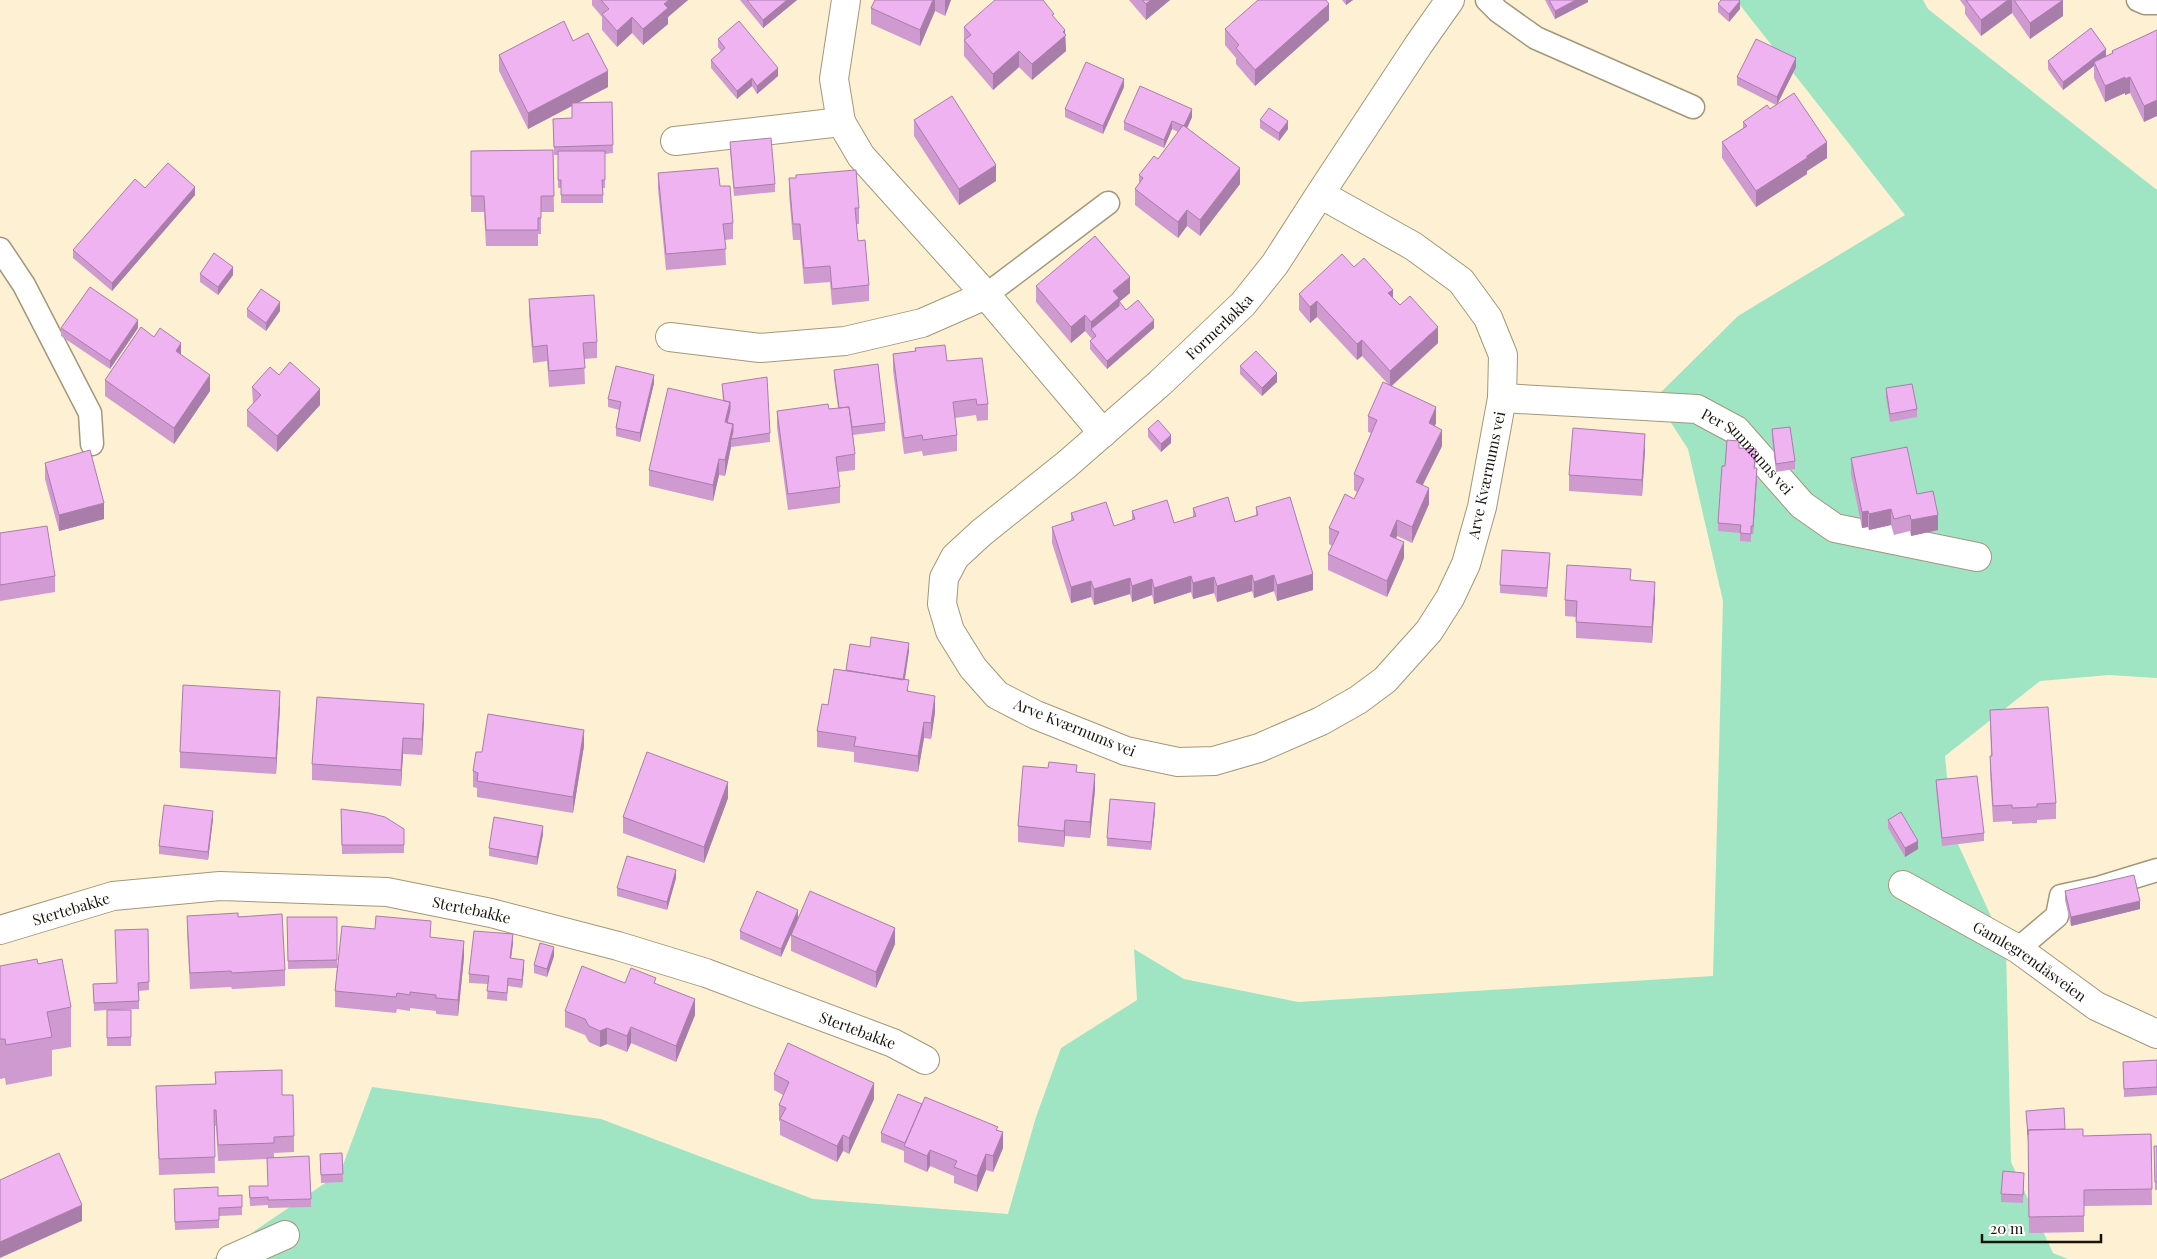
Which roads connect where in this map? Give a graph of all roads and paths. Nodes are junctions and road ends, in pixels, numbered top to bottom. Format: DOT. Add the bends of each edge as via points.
graph roads {
  1 [pos="846,0"];
  2 [pos="1450,0"];
  3 [pos="1487,0"];
  4 [pos="2138,0"];
  5 [pos="2157,3"];
  6 [pos="1693,107"];
  7 [pos="841,122"];
  8 [pos="675,141"];
  9 [pos="1320,194"];
  10 [pos="1108,203"];
  11 [pos="0,250"];
  12 [pos="986,295"];
  13 [pos="670,337"];
  14 [pos="1502,398"];
  15 [pos="1103,432"];
  16 [pos="92,444"];
  17 [pos="1977,557"];
  18 [pos="942,604"];
  19 [pos="2157,870"];
  20 [pos="1904,885"];
  21 [pos="0,930"];
  22 [pos="2018,949"];
  23 [pos="2157,1034"];
  24 [pos="925,1060"];
  25 [pos="285,1235"];
  26 [pos="231,1259"];
  1 -- 7 [label="street" via="834,79"];
  2 -- 9 [label="street, Formerløkka"];
  3 -- 6 [label="lane" via="1536,38"];
  4 -- 5 [label="lane"];
  7 -- 8 [label="street"];
  7 -- 12 [label="street" via="861,156"];
  9 -- 14 [label="street, Arve Kværnums vei" via="1413,246 1461,281 1488,318 1503,355"];
  9 -- 15 [label="street, Formerløkka" via="1275,264 1243,304 1160,384"];
  10 -- 12 [label="lane"];
  11 -- 16 [label="lane" via="24,284 90,413"];
  12 -- 13 [label="street" via="922,323 845,341 760,348"];
  12 -- 15 [label="street"];
  14 -- 17 [label="street, Per Sunmanns vei" via="1697,409 1736,430 1802,505 1835,528"];
  14 -- 18 [label="street, Arve Kværnums vei" via="1482,507 1466,564 1429,631 1385,680 1358,700 1321,721 1258,748 1214,761 1178,762 1126,751 1036,715 997,695 973,668 950,631"];
  15 -- 18 [label="street, Formerløkka" via="955,557 944,578"];
  19 -- 22 [label="lane" via="2062,896 2057,916"];
  20 -- 22 [label="street, Gamlegrendåsveien"];
  21 -- 24 [label="street, Stertebakke" via="113,896 132,894 220,886 387,892 491,913 706,973 894,1043"];
  22 -- 23 [label="street, Gamlegrendåsveien" via="2096,1006"];
  25 -- 26 [label="street"];
}
